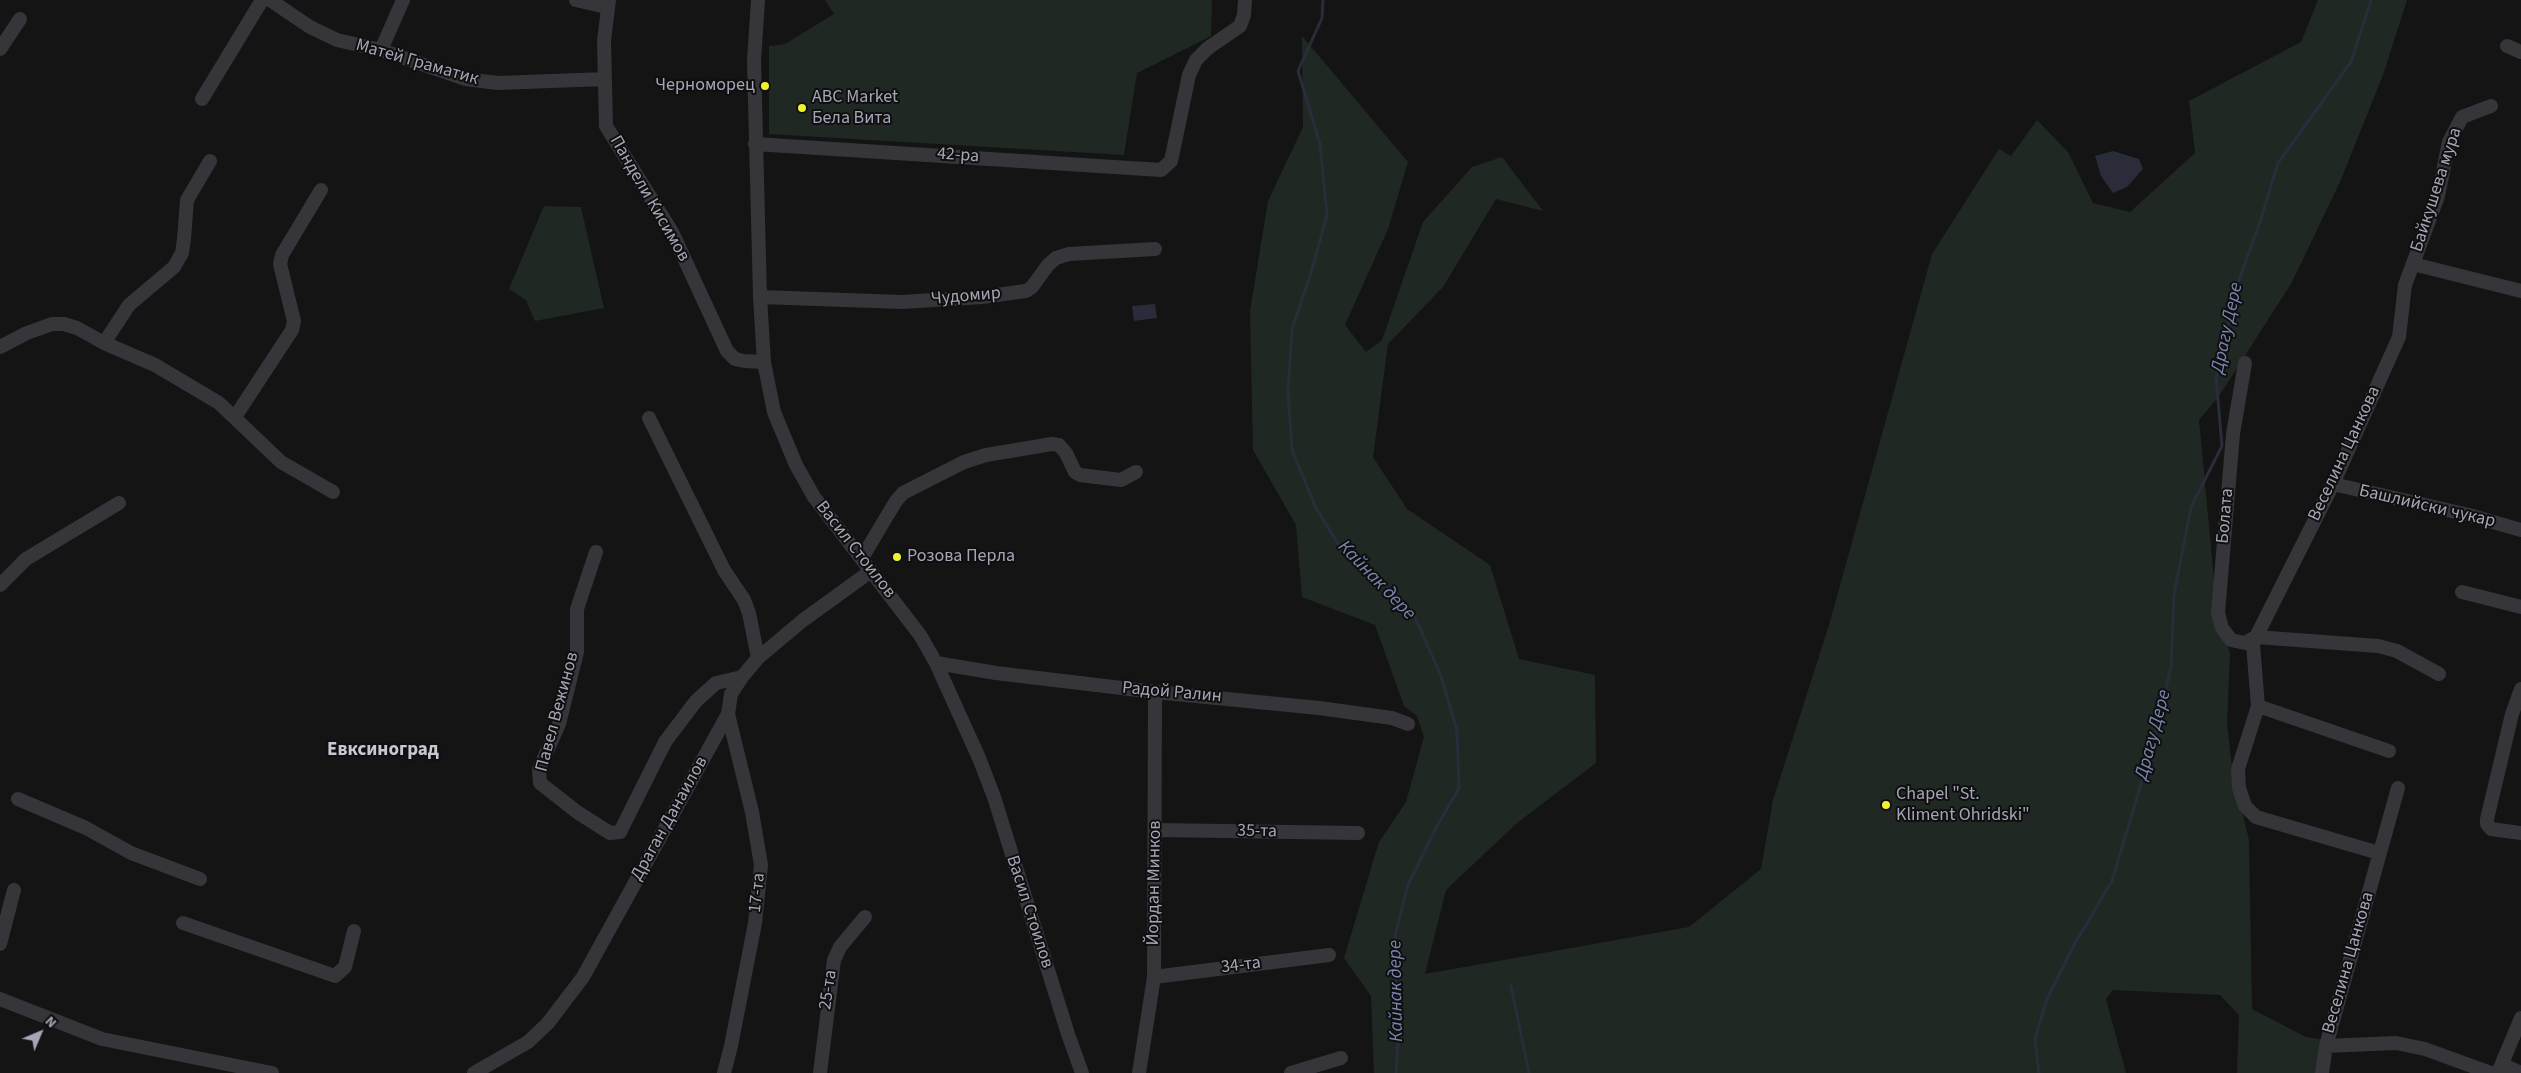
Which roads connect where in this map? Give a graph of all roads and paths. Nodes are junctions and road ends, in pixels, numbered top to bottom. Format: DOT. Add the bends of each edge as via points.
graph roads {
  1 [pos="262,0"];
  2 [pos="270,0"];
  3 [pos="403,0"];
  4 [pos="576,0"];
  5 [pos="758,0"];
  6 [pos="1245,0"];
  7 [pos="607,4"];
  8 [pos="20,19"];
  9 [pos="2507,46"];
  10 [pos="0,48"];
  11 [pos="381,50"];
  12 [pos="2521,52"];
  13 [pos="605,80"];
  14 [pos="202,99"];
  15 [pos="2491,106"];
  16 [pos="755,144"];
  17 [pos="210,161"];
  18 [pos="321,190"];
  19 [pos="1155,248"];
  20 [pos="2413,264"];
  21 [pos="2521,291"];
  22 [pos="760,297"];
  23 [pos="104,343"];
  24 [pos="0,347"];
  25 [pos="764,362"];
  26 [pos="2245,362"];
  27 [pos="235,416"];
  28 [pos="649,418"];
  29 [pos="1136,472"];
  30 [pos="2333,484"];
  31 [pos="333,492"];
  32 [pos="119,503"];
  33 [pos="2521,530"];
  34 [pos="596,552"];
  35 [pos="862,558"];
  36 [pos="871,571"];
  37 [pos="0,584"];
  38 [pos="2462,592"];
  39 [pos="2521,607"];
  40 [pos="2256,637"];
  41 [pos="758,658"];
  42 [pos="936,663"];
  43 [pos="2439,674"];
  44 [pos="742,677"];
  45 [pos="2521,689"];
  46 [pos="1155,692"];
  47 [pos="2258,706"];
  48 [pos="728,714"];
  49 [pos="1408,724"];
  50 [pos="2389,750"];
  51 [pos="2398,788"];
  52 [pos="18,799"];
  53 [pos="1156,830"];
  54 [pos="1358,833"];
  55 [pos="2521,833"];
  56 [pos="2379,853"];
  57 [pos="200,879"];
  58 [pos="14,890"];
  59 [pos="864,917"];
  60 [pos="184,923"];
  61 [pos="354,931"];
  62 [pos="0,944"];
  63 [pos="1329,955"];
  64 [pos="1154,976"];
  65 [pos="0,998"];
  66 [pos="2521,1018"];
  67 [pos="2326,1046"];
  68 [pos="1341,1058"];
  69 [pos="2501,1069"];
  70 [pos="1142,1072"];
  71 [pos="272,1073"];
  72 [pos="474,1073"];
  73 [pos="724,1073"];
  74 [pos="820,1073"];
  75 [pos="1082,1073"];
  76 [pos="1291,1073"];
  77 [pos="2322,1073"];
  78 [pos="2491,1073"];
  79 [pos="2521,1073"];
  1 -- 14 [label="street"];
  2 -- 11 [label="street, Матей Граматик" via="310,27 337,40"];
  3 -- 11 [label="street"];
  4 -- 7 [label="street"];
  5 -- 16 [label="street, Васил Стоилов" via="754,61"];
  6 -- 16 [label="street, 42-ра" via="1240,26 1196,60 1189,75 1171,161 1161,170"];
  7 -- 13 [label="street, Пандели Кисимов"];
  8 -- 10 [label="street"];
  9 -- 12 [label="street"];
  11 -- 13 [label="street, Матей Граматик" via="481,83"];
  13 -- 25 [label="street, Пандели Кисимов" via="606,126 672,232 727,351 735,359"];
  15 -- 20 [label="street, Байкушева мура" via="2462,117 2449,142 2438,196"];
  16 -- 22 [label="street, Васил Стоилов"];
  17 -- 23 [label="street" via="187,200 182,253 174,267 129,305"];
  18 -- 27 [label="street" via="282,255 280,264 294,321 292,330"];
  19 -- 22 [label="street, Чудомир" via="1069,254 1056,258 1026,291 982,297 902,302"];
  20 -- 21 [label="street"];
  20 -- 30 [label="street, Веселина Цанкова" via="2405,285 2399,337"];
  22 -- 25 [label="street, Васил Стоилов"];
  23 -- 24 [label="street" via="77,328 52,324"];
  23 -- 27 [label="street" via="155,365"];
  25 -- 35 [label="street, Васил Стоилов" via="774,412 796,465 814,497"];
  26 -- 40 [label="street, Болата" via="2232,434 2218,613 2222,628 2231,640 2246,643"];
  27 -- 31 [label="street" via="281,462"];
  28 -- 41 [label="street" via="724,570 744,600"];
  29 -- 35 [label="street" via="1121,480 1080,475 1059,445 1052,444 986,455 964,462 903,493"];
  30 -- 33 [label="street, Башлийски чукар"];
  30 -- 40 [label="street, Веселина Цанкова"];
  32 -- 37 [label="street" via="26,559"];
  34 -- 44 [label="street, Павел Вежинов" via="577,609 577,652 559,724 539,769 540,782 610,833 620,832 665,742 696,701 716,683"];
  35 -- 36 [label="street, Васил Стоилов"];
  36 -- 41 [label="street, Драган Данаилов"];
  36 -- 42 [label="street, Васил Стоилов" via="920,635"];
  38 -- 39 [label="street"];
  40 -- 43 [label="street" via="2378,646 2397,651"];
  40 -- 47 [label="street, Веселина Цанкова" via="2253,644"];
  41 -- 44 [label="street, Драган Данаилов"];
  42 -- 46 [label="street, Радой Ралин"];
  42 -- 75 [label="street, Васил Стоилов" via="994,797"];
  44 -- 48 [label="street, Драган Данаилов" via="731,694"];
  45 -- 55 [label="street" via="2487,819 2491,829"];
  46 -- 49 [label="street, Радой Ралин" via="1319,708 1392,718"];
  46 -- 53 [label="street, Йордан Минков"];
  47 -- 50 [label="street"];
  47 -- 56 [label="street, Веселина Цанкова" via="2238,769 2239,788 2245,806 2256,817"];
  48 -- 72 [label="street, Драган Данаилов" via="583,977 548,1023 500,1060"];
  48 -- 73 [label="street, 17-та" via="752,812 761,865 755,924"];
  51 -- 56 [label="street, Веселина Цанкова"];
  52 -- 57 [label="street" via="86,828 131,853"];
  53 -- 54 [label="street, 35-та"];
  53 -- 64 [label="street, Йордан Минков"];
  56 -- 67 [label="street, Веселина Цанкова"];
  58 -- 62 [label="street"];
  59 -- 74 [label="street, 25-та" via="840,947 834,960"];
  60 -- 61 [label="street" via="335,976 345,967"];
  63 -- 64 [label="street, 34-та"];
  64 -- 70 [label="street, Йордан Минков"];
  65 -- 71 [label="street" via="102,1039"];
  66 -- 69 [label="street"];
  67 -- 77 [label="street, Веселина Цанкова"];
  67 -- 78 [label="street" via="2396,1043"];
  68 -- 76 [label="street"];
  69 -- 79 [label="street"];
}
